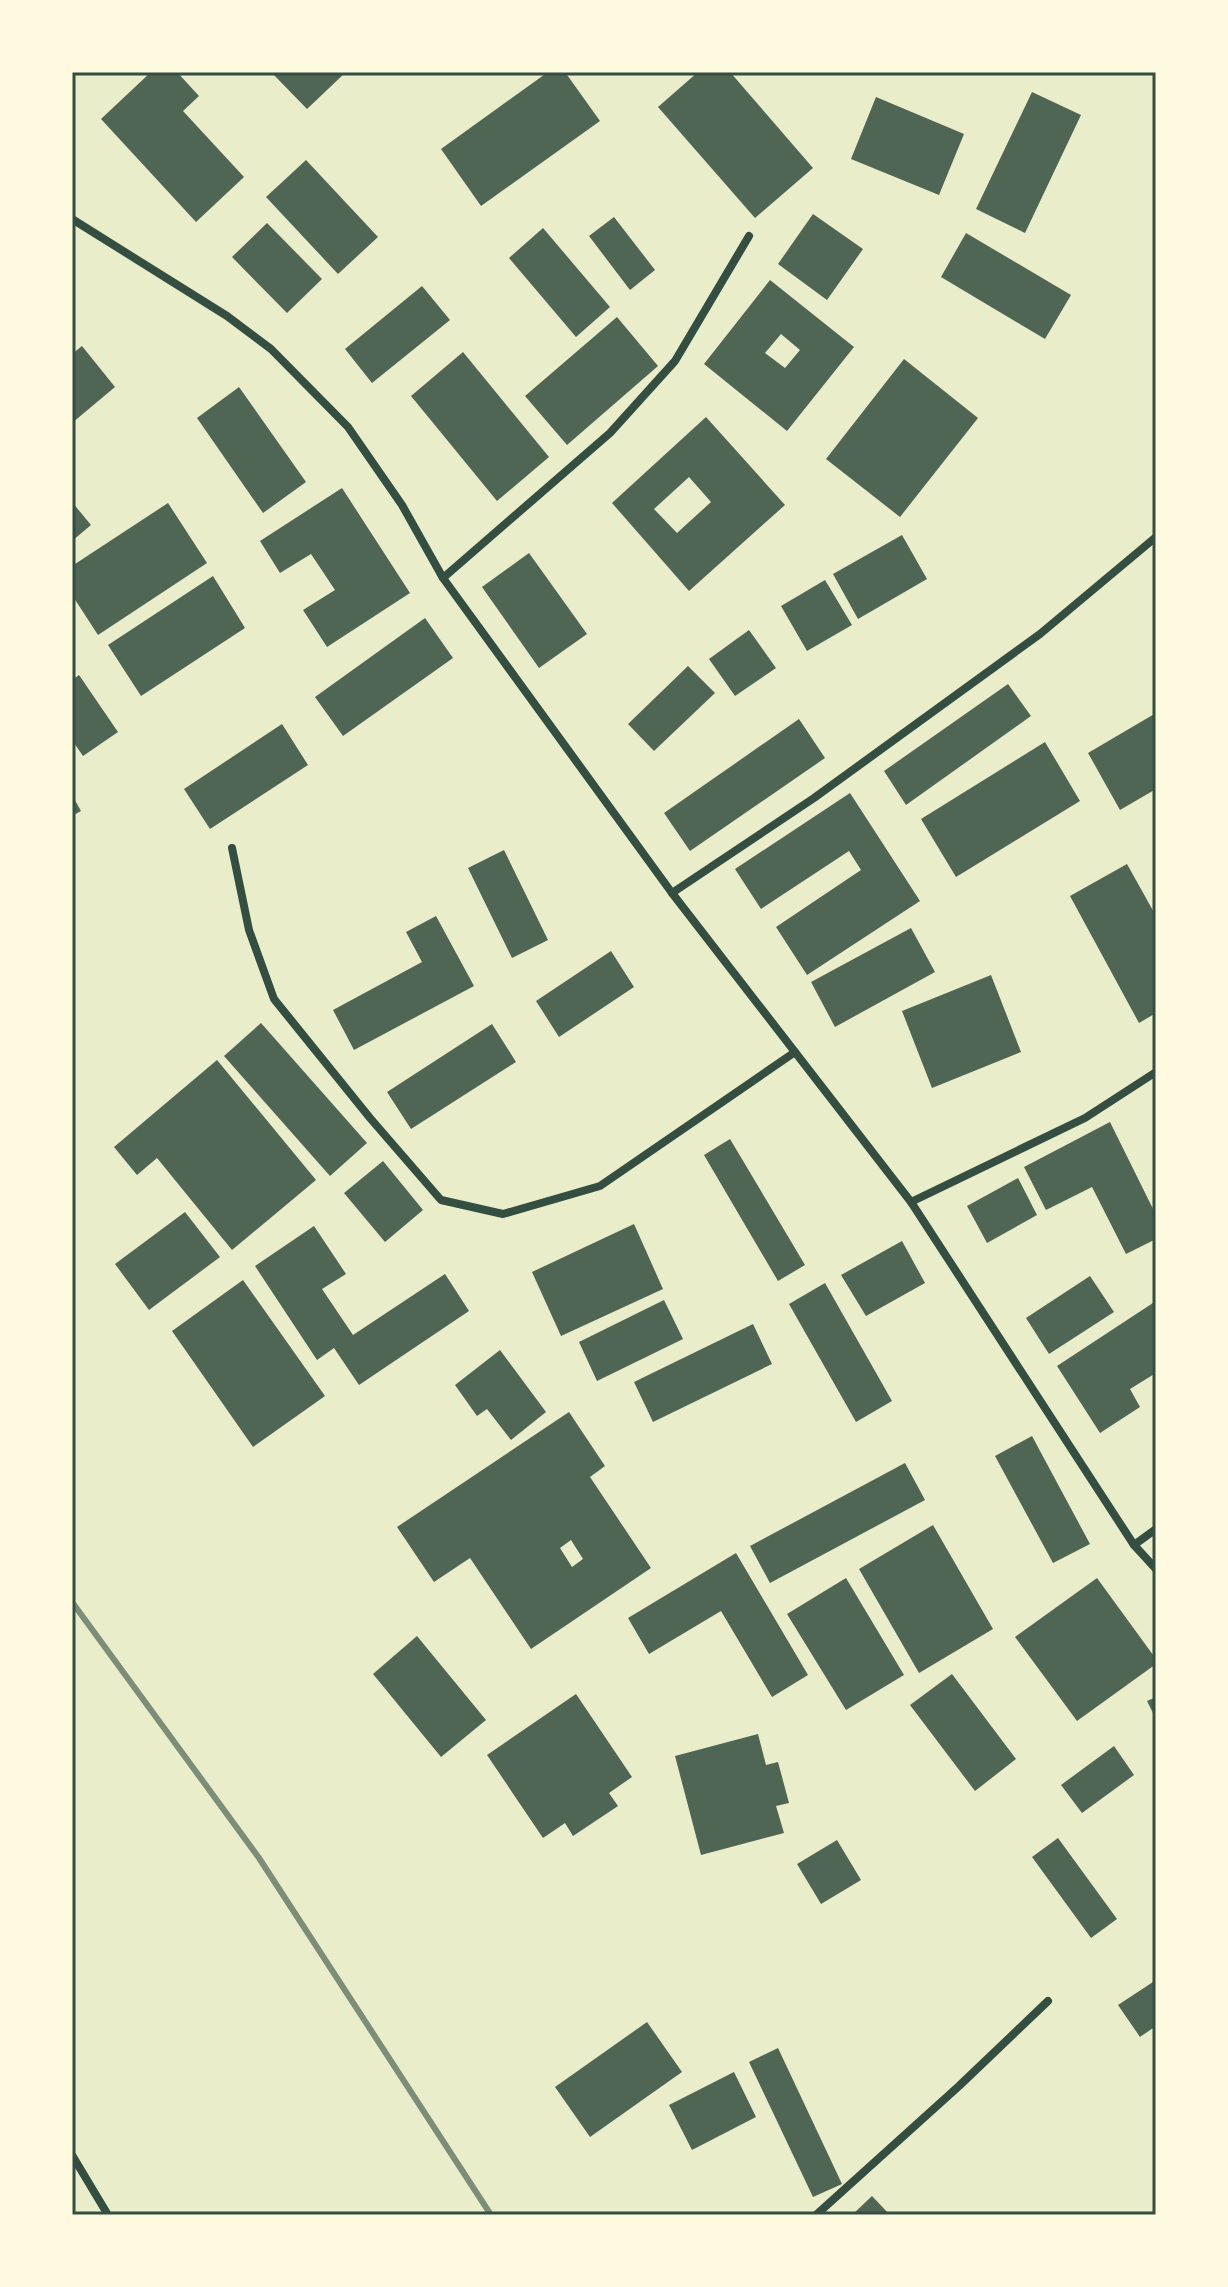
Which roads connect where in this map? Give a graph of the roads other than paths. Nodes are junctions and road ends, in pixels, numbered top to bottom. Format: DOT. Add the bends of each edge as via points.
graph roads {
  1 [pos="72,219"];
  2 [pos="749,236"];
  3 [pos="1156,537"];
  4 [pos="443,578"];
  5 [pos="232,848"];
  6 [pos="672,893"];
  7 [pos="795,1052"];
  8 [pos="1156,1072"];
  9 [pos="911,1202"];
  10 [pos="1156,1529"];
  11 [pos="1134,1545"];
  12 [pos="1156,1569"];
  13 [pos="1048,2001"];
  14 [pos="72,2155"];
  15 [pos="108,2215"];
  16 [pos="816,2215"];
  1 -- 4 [label="street" via="271,349 348,427 402,505"];
  2 -- 4 [label="street" via="675,361 610,433"];
  3 -- 6 [label="street" via="1040,634 814,798"];
  4 -- 6 [label="street"];
  5 -- 7 [label="street" via="249,930 274,999 441,1200 503,1214 600,1186"];
  6 -- 7 [label="street"];
  7 -- 9 [label="street"];
  8 -- 9 [label="street" via="1085,1118"];
  9 -- 11 [label="street"];
  10 -- 11 [label="street"];
  11 -- 12 [label="street"];
  13 -- 16 [label="street"];
  14 -- 15 [label="street"];
}
